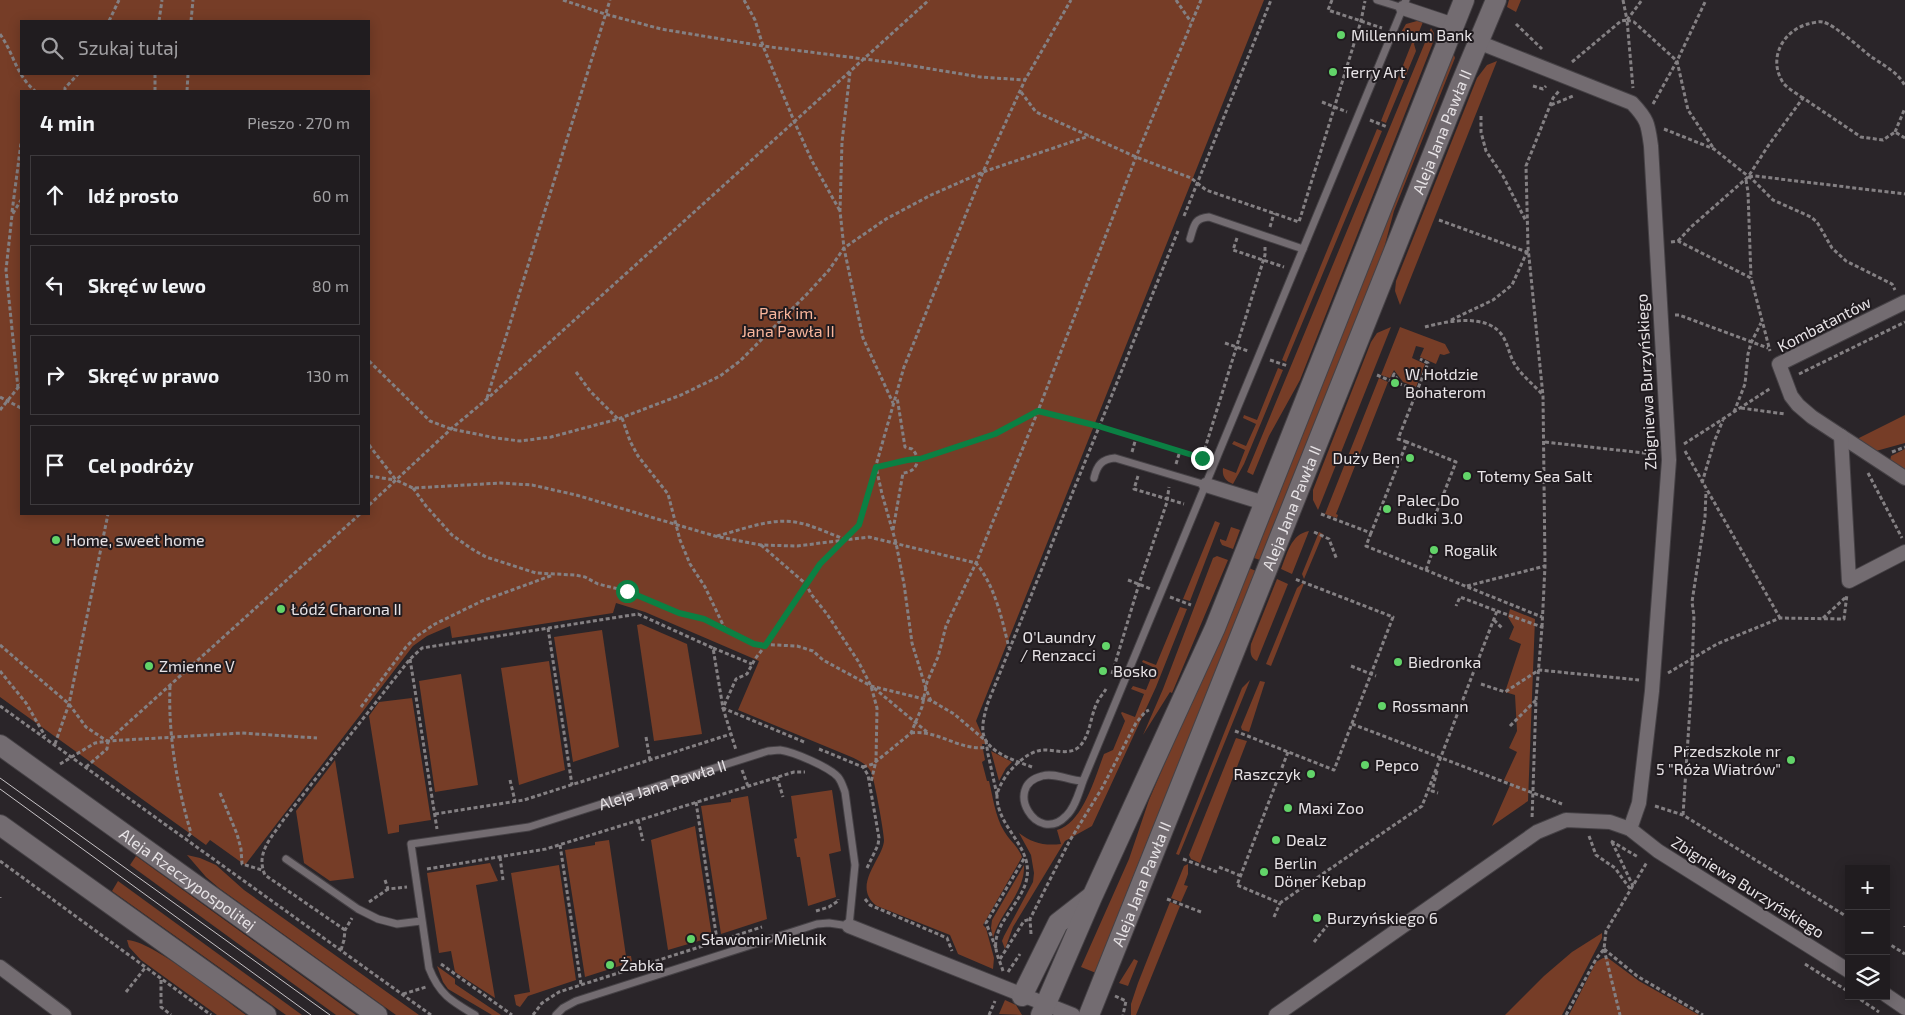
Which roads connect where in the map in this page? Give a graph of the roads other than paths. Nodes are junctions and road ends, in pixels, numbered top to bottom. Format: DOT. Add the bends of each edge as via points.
graph roads {
  1 [pos="1377,0"];
  2 [pos="1464,0"];
  3 [pos="1496,0"];
  4 [pos="1404,4"];
  5 [pos="1454,25"];
  6 [pos="1478,42"];
  7 [pos="1190,239"];
  8 [pos="1303,249"];
  9 [pos="1903,303"];
  10 [pos="1841,436"];
  11 [pos="1094,478"];
  12 [pos="1905,478"];
  13 [pos="1206,485"];
  14 [pos="1264,503"];
  15 [pos="1905,552"];
  16 [pos="0,745"];
  17 [pos="1084,781"];
  18 [pos="0,825"];
  19 [pos="1630,829"];
  20 [pos="286,859"];
  21 [pos="1092,897"];
  22 [pos="421,921"];
  23 [pos="849,926"];
  24 [pos="0,967"];
  25 [pos="1845,968"];
  26 [pos="1022,996"];
  27 [pos="1890,999"];
  28 [pos="1905,1008"];
  29 [pos="1043,1010"];
  30 [pos="64,1015"];
  31 [pos="266,1015"];
  32 [pos="377,1015"];
  33 [pos="475,1015"];
  34 [pos="556,1015"];
  35 [pos="1073,1015"];
  36 [pos="1089,1015"];
  37 [pos="1276,1015"];
  1 -- 4 [label="lane"];
  2 -- 5 [label="main road, Aleja Jana Pawła II"];
  3 -- 6 [label="main road, Aleja Jana Pawła II"];
  4 -- 5 [label="street"];
  4 -- 8 [label="lane"];
  5 -- 6 [label="main road"];
  5 -- 14 [label="main road, Aleja Jana Pawła II"];
  6 -- 19 [label="street, Zbigniewa Burzyńskiego" via="1632,103 1646,117 1651,146 1669,460 1652,692 1639,803"];
  6 -- 36 [label="main road, Aleja Jana Pawła II"];
  7 -- 8 [label="lane" via="1196,222 1209,217"];
  8 -- 13 [label="lane"];
  9 -- 10 [label="street, Kombatantów" via="1779,364 1791,396 1798,405"];
  10 -- 12 [label="street, Kombatantów"];
  10 -- 15 [label="street" via="1848,581"];
  11 -- 13 [label="lane" via="1101,462 1115,458"];
  13 -- 14 [label="street"];
  13 -- 17 [label="lane"];
  14 -- 21 [label="main road, Aleja Jana Pawła II" via="1214,628"];
  16 -- 32 [label="main road, Aleja Rzeczypospolitej"];
  17 -- 17 [label="lane" via="1066,816 1052,824 1044,824 1030,816 1024,802 1033,780 1048,775 1073,782"];
  18 -- 31 [label="main road"];
  19 -- 25 [label="street, Zbigniewa Burzyńskiego" via="1658,851"];
  19 -- 37 [label="street, Zbigniewa Burzyńskiego" via="1610,822 1566,820 1537,832"];
  20 -- 22 [label="lane" via="358,909 387,923"];
  21 -- 26 [label="main road" via="1058,924"];
  21 -- 29 [label="main road, Aleja Jana Pawła II"];
  22 -- 23 [label="lane, Aleja Jana Pawła II" via="411,844 529,827 756,754 779,750 826,768 842,783 855,866"];
  22 -- 33 [label="lane, Aleja Jana Pawła II" via="435,984 447,998"];
  23 -- 26 [label="street"];
  23 -- 34 [label="lane" via="817,924 576,1001"];
  24 -- 30 [label="street"];
  26 -- 29 [label="street"];
  27 -- 28 [label="street"];
  29 -- 35 [label="street"];
}
